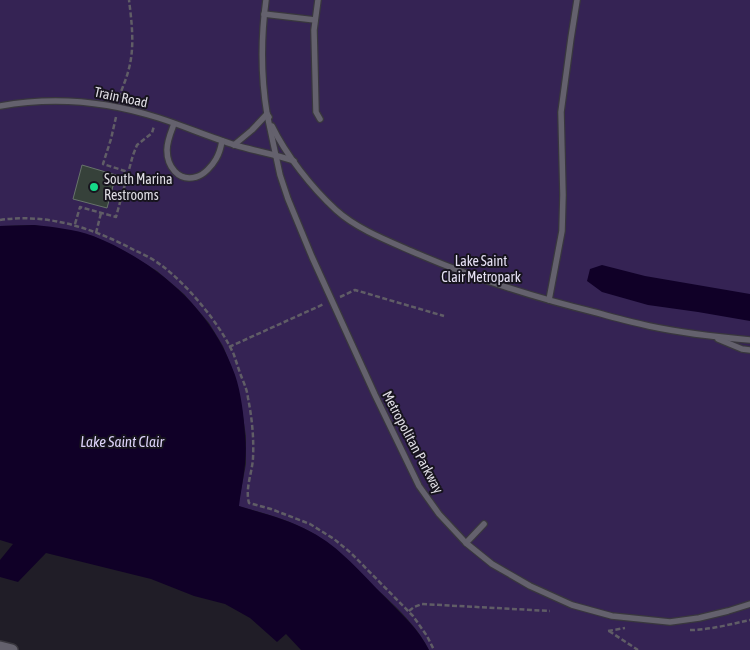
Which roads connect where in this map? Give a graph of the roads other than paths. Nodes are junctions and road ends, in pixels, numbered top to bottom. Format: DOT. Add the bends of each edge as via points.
graph roads {
  1 [pos="266,0"];
  2 [pos="318,0"];
  3 [pos="577,0"];
  4 [pos="264,14"];
  5 [pos="315,20"];
  6 [pos="0,106"];
  7 [pos="267,114"];
  8 [pos="320,119"];
  9 [pos="174,124"];
  10 [pos="222,141"];
  11 [pos="234,145"];
  12 [pos="276,156"];
  13 [pos="294,162"];
  14 [pos="549,300"];
  15 [pos="712,336"];
  16 [pos="750,340"];
  17 [pos="750,350"];
  18 [pos="484,524"];
  19 [pos="466,543"];
  20 [pos="750,604"];
  21 [pos="0,647"];
  22 [pos="12,650"];
  1 -- 4 [label="lane"];
  2 -- 5 [label="lane"];
  3 -- 14 [label="lane" via="561,112 562,231"];
  4 -- 5 [label="lane"];
  4 -- 7 [label="lane"];
  5 -- 8 [label="lane" via="316,112"];
  6 -- 9 [label="lane, Train Road" via="70,100 118,107"];
  7 -- 11 [label="lane"];
  7 -- 12 [label="lane, Metropolitan Parkway"];
  7 -- 13 [label="lane"];
  9 -- 10 [label="lane, Train Road"];
  9 -- 10 [label="lane" via="167,156 172,169 185,178 198,177 208,168 217,158"];
  10 -- 11 [label="lane, Train Road"];
  11 -- 12 [label="lane, Train Road"];
  12 -- 13 [label="lane, Train Road"];
  12 -- 19 [label="lane, Metropolitan Parkway" via="288,199 312,257 404,456 419,486"];
  13 -- 14 [label="lane" via="336,210 384,240 444,265"];
  14 -- 15 [label="lane" via="649,326"];
  15 -- 16 [label="lane"];
  15 -- 17 [label="lane"];
  18 -- 19 [label="lane"];
  19 -- 20 [label="lane, Metropolitan Parkway" via="492,564 530,586 572,605 612,616 670,622 714,615"];
  21 -- 22 [label="street"];
}
